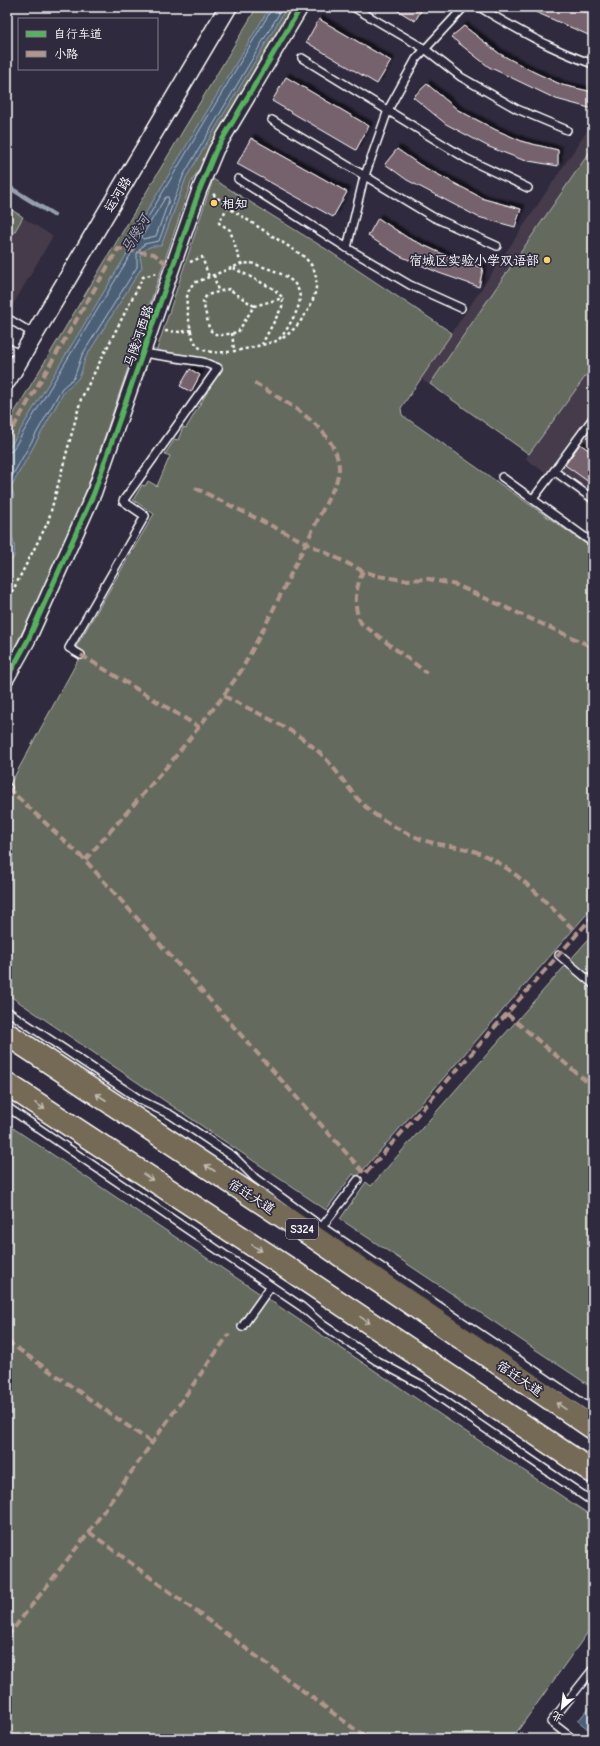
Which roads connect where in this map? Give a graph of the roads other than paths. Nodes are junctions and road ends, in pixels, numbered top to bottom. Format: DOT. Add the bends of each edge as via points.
graph roads {
  1 [pos="228,7"];
  2 [pos="301,7"];
  3 [pos="353,7"];
  4 [pos="464,7"];
  5 [pos="479,7"];
  6 [pos="425,49"];
  7 [pos="302,58"];
  8 [pos="593,64"];
  9 [pos="388,110"];
  10 [pos="272,120"];
  11 [pos="568,130"];
  12 [pos="365,176"];
  13 [pos="238,179"];
  14 [pos="528,188"];
  15 [pos="497,246"];
  16 [pos="347,248"];
  17 [pos="461,308"];
  18 [pos="7,318"];
  19 [pos="34,334"];
  20 [pos="7,347"];
  21 [pos="143,354"];
  22 [pos="22,356"];
  23 [pos="7,381"];
  24 [pos="593,418"];
  25 [pos="554,471"];
  26 [pos="502,477"];
  27 [pos="533,499"];
  28 [pos="593,499"];
  29 [pos="593,543"];
  30 [pos="81,655"];
  31 [pos="7,678"];
  32 [pos="559,955"];
  33 [pos="593,984"];
  34 [pos="7,1011"];
  35 [pos="7,1034"];
  36 [pos="7,1084"];
  37 [pos="7,1107"];
  38 [pos="358,1180"];
  39 [pos="322,1227"];
  40 [pos="270,1286"];
  41 [pos="242,1327"];
  42 [pos="593,1410"];
  43 [pos="593,1428"];
  44 [pos="593,1472"];
  45 [pos="593,1502"];
  46 [pos="593,1669"];
  47 [pos="573,1739"];
  1 -- 19 [label="street, 运河路"];
  2 -- 21 [label="street, 马陵河西路" via="216,150"];
  3 -- 6 [label="lane"];
  4 -- 6 [label="lane"];
  5 -- 8 [label="lane" via="518,31"];
  6 -- 9 [label="lane"];
  6 -- 11 [label="lane" via="461,77 517,109"];
  7 -- 9 [label="lane"];
  9 -- 12 [label="lane"];
  9 -- 14 [label="lane" via="466,159"];
  10 -- 12 [label="lane"];
  12 -- 15 [label="lane" via="433,217"];
  12 -- 16 [label="lane"];
  13 -- 16 [label="lane"];
  16 -- 17 [label="lane" via="410,285"];
  18 -- 19 [label="lane"];
  19 -- 22 [label="street, 运河路"];
  20 -- 22 [label="lane"];
  21 -- 30 [label="lane" via="203,362 218,368 123,501 145,516 70,648"];
  21 -- 31 [label="street, 马陵河西路" via="94,494 28,640"];
  22 -- 23 [label="street, 运河路"];
  24 -- 25 [label="lane"];
  25 -- 27 [label="lane"];
  25 -- 28 [label="lane"];
  26 -- 27 [label="lane"];
  27 -- 29 [label="lane"];
  32 -- 33 [label="lane"];
  34 -- 39 [label="lane" via="142,1101 171,1115 234,1157 255,1178"];
  43 -- 35 [label="main road, 宿迁大道 / S324, one-way" via="314,1237"];
  36 -- 44 [label="main road, one-way"];
  37 -- 40 [label="lane"];
  38 -- 39 [label="lane"];
  39 -- 42 [label="lane"];
  40 -- 41 [label="lane"];
  40 -- 45 [label="lane" via="377,1362 420,1384"];
  46 -- 47 [label="lane" via="551,1722"];
}
